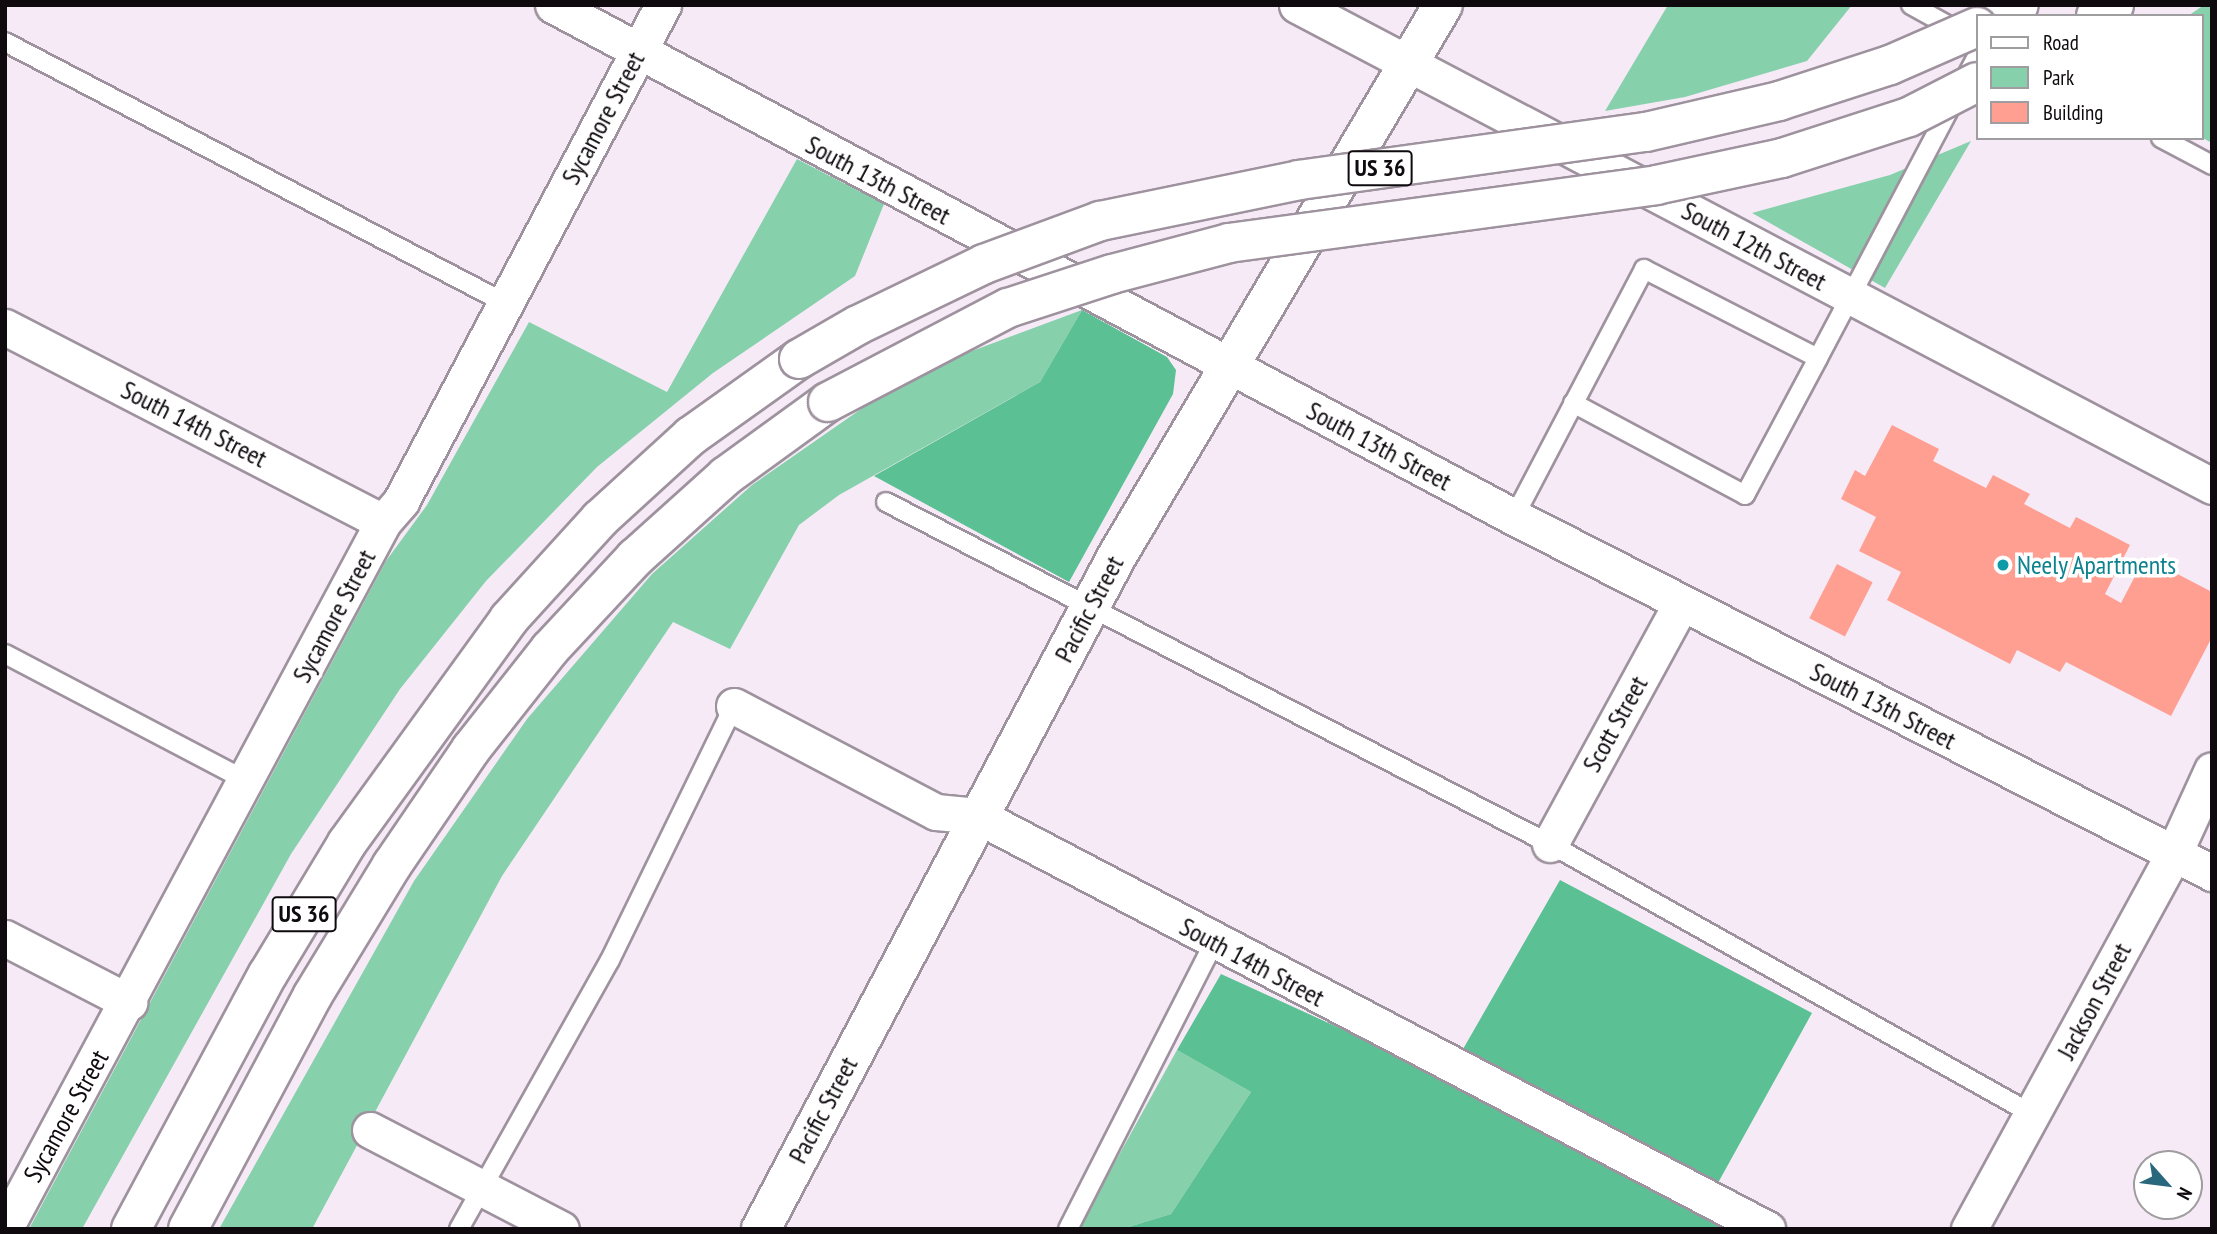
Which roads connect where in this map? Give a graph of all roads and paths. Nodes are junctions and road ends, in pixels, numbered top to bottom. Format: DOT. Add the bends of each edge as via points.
graph roads {
  1 [pos="553,5"];
  2 [pos="663,5"];
  3 [pos="1297,5"];
  4 [pos="1443,5"];
  5 [pos="1910,5"];
  6 [pos="2019,5"];
  7 [pos="2003,14"];
  8 [pos="1976,27"];
  9 [pos="1976,40"];
  10 [pos="5,41"];
  11 [pos="639,51"];
  12 [pos="1976,58"];
  13 [pos="1408,64"];
  14 [pos="1976,83"];
  15 [pos="2165,140"];
  16 [pos="2212,165"];
  17 [pos="1852,298"];
  18 [pos="505,303"];
  19 [pos="5,327"];
  20 [pos="1818,358"];
  21 [pos="1228,367"];
  22 [pos="1573,403"];
  23 [pos="2212,486"];
  24 [pos="887,502"];
  25 [pos="1514,517"];
  26 [pos="383,522"];
  27 [pos="1681,604"];
  28 [pos="1088,610"];
  29 [pos="5,654"];
  30 [pos="734,706"];
  31 [pos="2212,770"];
  32 [pos="247,781"];
  33 [pos="978,816"];
  34 [pos="1550,844"];
  35 [pos="2174,853"];
  36 [pos="2212,873"];
  37 [pos="5,939"];
  38 [pos="1214,943"];
  39 [pos="129,1002"];
  40 [pos="2034,1115"];
  41 [pos="370,1130"];
  42 [pos="481,1186"];
  43 [pos="6,1224"];
  44 [pos="131,1229"];
  45 [pos="188,1229"];
  46 [pos="458,1229"];
  47 [pos="561,1229"];
  48 [pos="761,1229"];
  49 [pos="1068,1229"];
  50 [pos="1768,1229"];
  51 [pos="1969,1229"];
  1 -- 11 [label="street, South 13th Street"];
  2 -- 11 [label="street, Sycamore Street"];
  3 -- 13 [label="street, South 12th Street"];
  4 -- 13 [label="main road, Pacific Street"];
  5 -- 9 [label="lane"];
  6 -- 7 [label="main road"];
  8 -- 44 [label="main road, US 36, bridge" via="1890,65 1779,101 1646,132 1273,184 1100,221 984,264 799,359 691,436 600,519 509,619 347,843 268,974"];
  10 -- 18 [label="lane"];
  11 -- 18 [label="street, Sycamore Street"];
  11 -- 21 [label="street, South 13th Street"];
  12 -- 17 [label="lane"];
  13 -- 17 [label="street, South 12th Street"];
  13 -- 21 [label="main road, Pacific Street"];
  14 -- 45 [label="main road, US 36, bridge" via="1909,117 1782,158 1656,185 1229,243 1112,274 1008,308 828,402 726,476 635,558 550,649 471,750 313,995"];
  15 -- 16 [label="lane"];
  17 -- 20 [label="lane"];
  17 -- 23 [label="street, South 12th Street"];
  18 -- 26 [label="street, Sycamore Street" via="401,501"];
  19 -- 26 [label="street, South 14th Street"];
  20 -- 22 [label="lane" via="1644,270"];
  20 -- 22 [label="lane" via="1745,495"];
  21 -- 25 [label="street, South 13th Street"];
  21 -- 28 [label="main road, Pacific Street"];
  22 -- 25 [label="lane"];
  24 -- 28 [label="lane"];
  25 -- 27 [label="street, South 13th Street"];
  26 -- 32 [label="street, Sycamore Street"];
  27 -- 34 [label="street, Scott Street"];
  27 -- 35 [label="street, South 13th Street"];
  28 -- 33 [label="main road, Pacific Street"];
  28 -- 34 [label="lane"];
  29 -- 32 [label="lane"];
  30 -- 33 [label="street, South 14th Street" via="936,812"];
  30 -- 42 [label="lane" via="610,960"];
  31 -- 35 [label="street, Jackson Street"];
  32 -- 39 [label="street, Sycamore Street"];
  33 -- 38 [label="street, South 14th Street"];
  33 -- 48 [label="main road, Pacific Street"];
  34 -- 40 [label="lane"];
  35 -- 36 [label="street, South 13th Street"];
  35 -- 40 [label="street, Jackson Street"];
  37 -- 39 [label="street"];
  38 -- 49 [label="lane"];
  38 -- 50 [label="street, South 14th Street"];
  39 -- 43 [label="street, Sycamore Street"];
  40 -- 51 [label="street, Jackson Street"];
  41 -- 42 [label="street"];
  42 -- 46 [label="lane"];
  42 -- 47 [label="street"];
}
